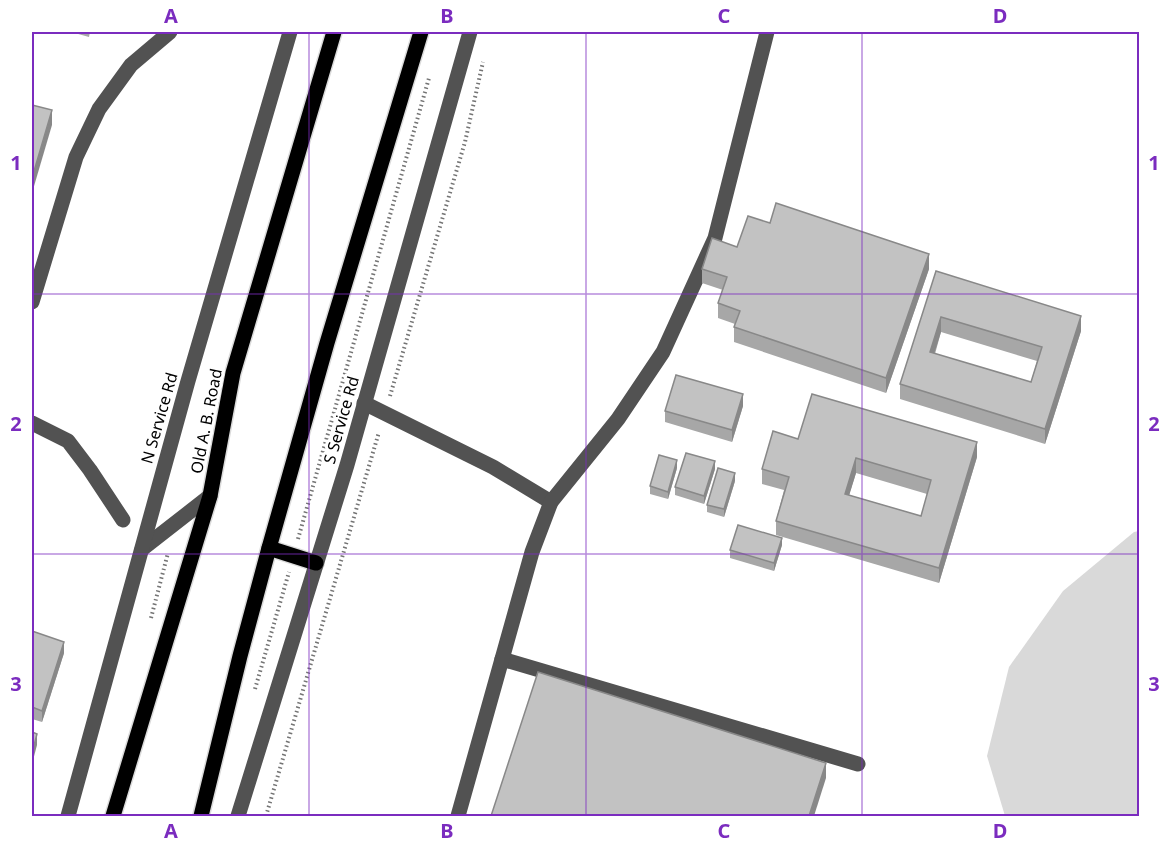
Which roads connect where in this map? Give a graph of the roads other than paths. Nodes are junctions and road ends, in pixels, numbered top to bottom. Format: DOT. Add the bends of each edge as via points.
graph roads {
  1 [pos="170,32"];
  2 [pos="290,32"];
  3 [pos="334,32"];
  4 [pos="421,32"];
  5 [pos="470,32"];
  6 [pos="767,32"];
  7 [pos="32,302"];
  8 [pos="364,403"];
  9 [pos="32,423"];
  10 [pos="210,496"];
  11 [pos="551,502"];
  12 [pos="123,520"];
  13 [pos="270,548"];
  14 [pos="142,549"];
  15 [pos="316,563"];
  16 [pos="502,659"];
  17 [pos="858,764"];
  18 [pos="203,812"];
  19 [pos="68,816"];
  20 [pos="113,816"];
  21 [pos="238,816"];
  22 [pos="458,816"];
  1 -- 7 [label="street" via="131,65 99,109 76,157"];
  2 -- 14 [label="street, N Service Rd"];
  3 -- 10 [label="main road, Old A. B. Road" via="233,372"];
  4 -- 13 [label="main road"];
  5 -- 8 [label="street, S Service Rd"];
  6 -- 11 [label="street" via="715,238 663,352 618,419"];
  8 -- 11 [label="street" via="493,467"];
  8 -- 15 [label="street, S Service Rd"];
  9 -- 12 [label="street" via="68,441"];
  10 -- 14 [label="street"];
  10 -- 20 [label="main road, Old A. B. Road"];
  11 -- 16 [label="street" via="532,552"];
  13 -- 15 [label="main road"];
  13 -- 18 [label="main road"];
  14 -- 19 [label="street, N Service Rd"];
  15 -- 21 [label="street, S Service Rd"];
  16 -- 17 [label="street"];
  16 -- 22 [label="street"];
}
